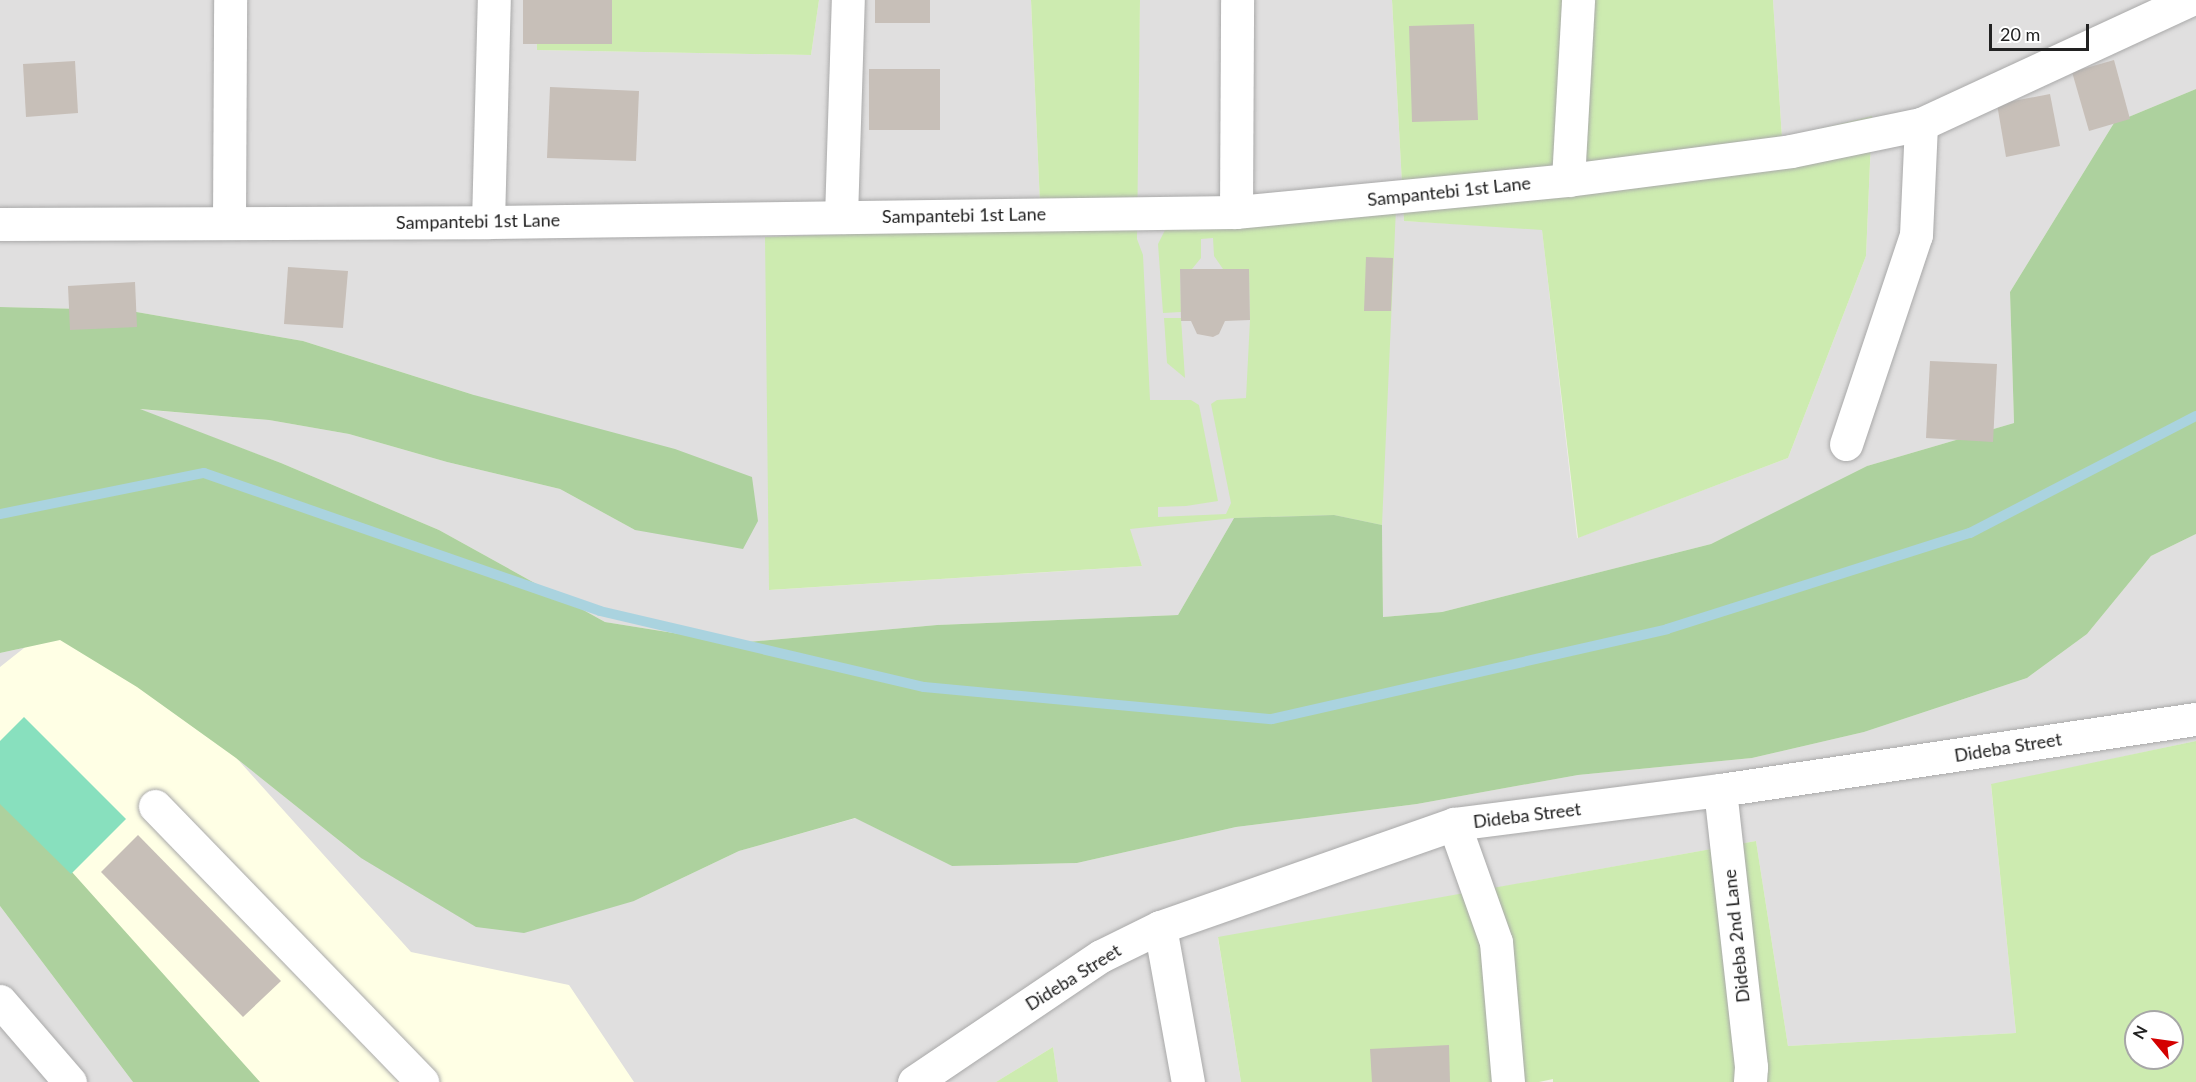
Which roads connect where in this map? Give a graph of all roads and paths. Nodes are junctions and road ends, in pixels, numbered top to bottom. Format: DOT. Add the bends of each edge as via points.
graph roads {
  1 [pos="230,0"];
  2 [pos="494,0"];
  3 [pos="848,0"];
  4 [pos="1237,0"];
  5 [pos="1578,0"];
  6 [pos="2189,0"];
  7 [pos="1921,124"];
  8 [pos="1568,180"];
  9 [pos="1236,212"];
  10 [pos="841,216"];
  11 [pos="488,222"];
  12 [pos="229,223"];
  13 [pos="0,224"];
  14 [pos="1846,444"];
  15 [pos="2196,719"];
  16 [pos="1720,790"];
  17 [pos="155,806"];
  18 [pos="1454,824"];
  19 [pos="1160,927"];
  20 [pos="0,1001"];
  21 [pos="69,1082"];
  22 [pos="422,1082"];
  23 [pos="914,1082"];
  24 [pos="1188,1082"];
  25 [pos="1508,1082"];
  26 [pos="1750,1082"];
  1 -- 12 [label="street"];
  2 -- 11 [label="street"];
  3 -- 10 [label="street"];
  4 -- 9 [label="street"];
  5 -- 8 [label="street"];
  6 -- 7 [label="street, Sampantebi 1st Lane"];
  7 -- 8 [label="street, Sampantebi 1st Lane" via="1791,151"];
  7 -- 14 [label="street" via="1916,235"];
  8 -- 9 [label="street, Sampantebi 1st Lane"];
  9 -- 10 [label="street, Sampantebi 1st Lane"];
  10 -- 11 [label="street, Sampantebi 1st Lane"];
  11 -- 12 [label="street, Sampantebi 1st Lane"];
  12 -- 13 [label="street, Sampantebi 1st Lane"];
  15 -- 16 [label="street, Dideba Street"];
  16 -- 18 [label="street, Dideba Street"];
  16 -- 26 [label="street, Dideba 2nd Lane"];
  17 -- 22 [label="street"];
  18 -- 19 [label="street, Dideba Street"];
  18 -- 25 [label="street" via="1496,942"];
  19 -- 23 [label="street, Dideba Street" via="1101,956"];
  19 -- 24 [label="street"];
  20 -- 21 [label="street"];
}
